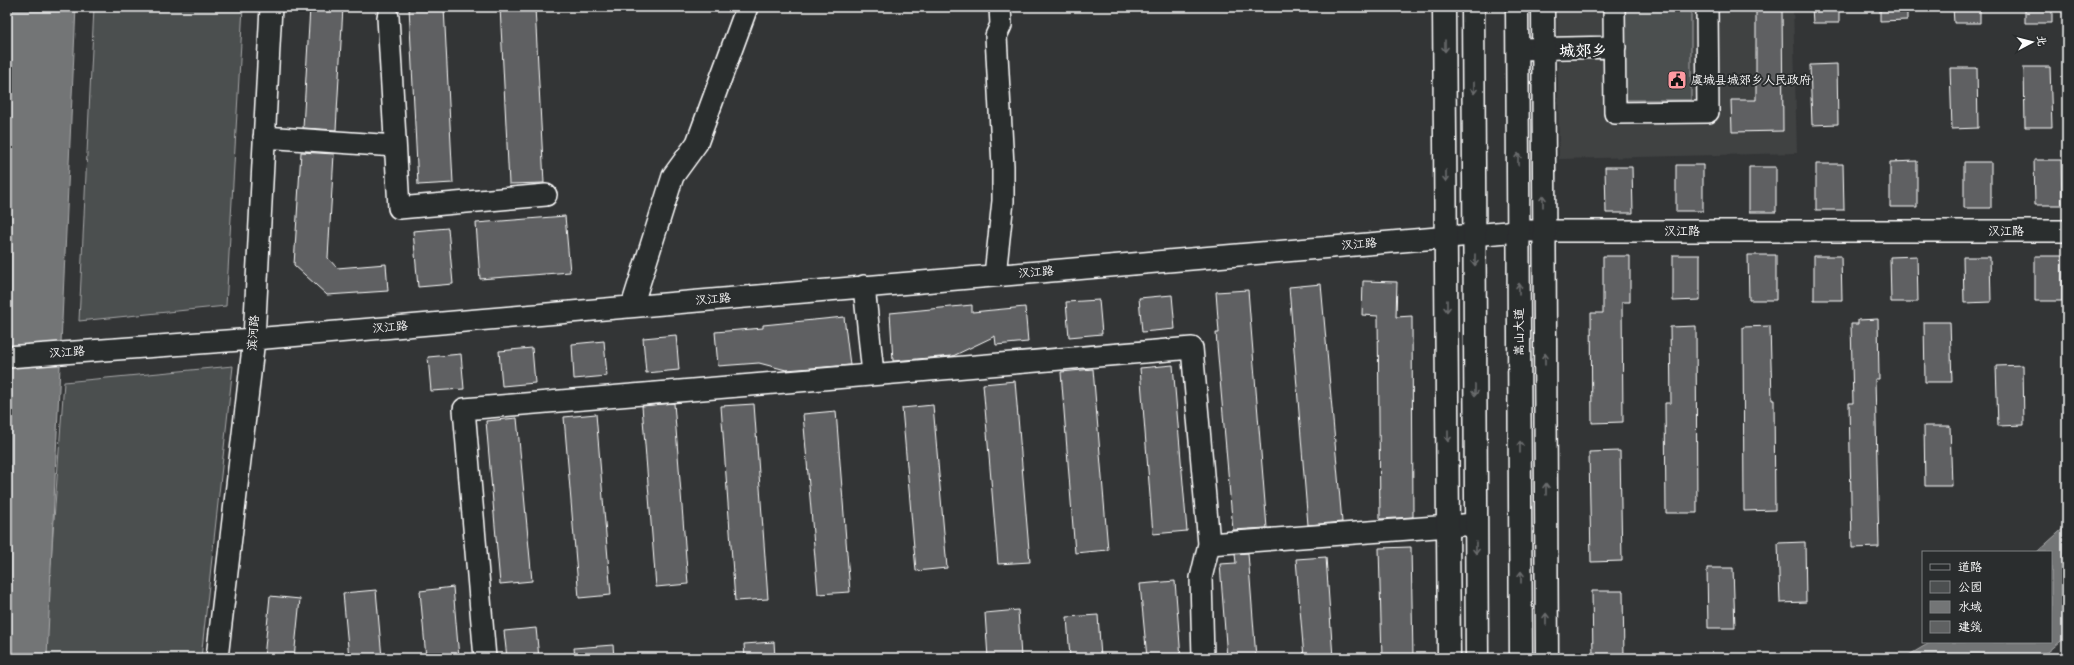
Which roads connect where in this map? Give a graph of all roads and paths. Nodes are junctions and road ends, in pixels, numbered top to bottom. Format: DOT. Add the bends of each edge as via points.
graph roads {
  1 [pos="271,7"];
  2 [pos="747,7"];
  3 [pos="1000,7"];
  4 [pos="1444,7"];
  5 [pos="1473,7"];
  6 [pos="1517,7"];
  7 [pos="1542,7"];
  8 [pos="1614,7"];
  9 [pos="1707,7"];
  10 [pos="388,17"];
  11 [pos="1614,47"];
  12 [pos="1518,49"];
  13 [pos="1543,49"];
  14 [pos="264,137"];
  15 [pos="395,146"];
  16 [pos="546,195"];
  17 [pos="2067,230"];
  18 [pos="1519,231"];
  19 [pos="1544,231"];
  20 [pos="1474,234"];
  21 [pos="1446,237"];
  22 [pos="995,275"];
  23 [pos="864,286"];
  24 [pos="632,306"];
  25 [pos="254,338"];
  26 [pos="7,357"];
  27 [pos="873,374"];
  28 [pos="1476,524"];
  29 [pos="1448,526"];
  30 [pos="1209,544"];
  31 [pos="217,658"];
  32 [pos="485,658"];
  33 [pos="1203,658"];
  34 [pos="1449,658"];
  35 [pos="1477,658"];
  36 [pos="1521,658"];
  37 [pos="1547,658"];
  1 -- 14 [label="street, 滨河路"];
  2 -- 24 [label="street" via="697,143 673,176"];
  3 -- 22 [label="street" via="1001,25 996,36 1003,201"];
  4 -- 21 [label="main road, one-way"];
  5 -- 20 [label="main road, one-way"];
  6 -- 12 [label="main road, 嵩山大道"];
  7 -- 13 [label="main road"];
  8 -- 11 [label="street"];
  9 -- 11 [label="street" via="1708,112 1615,112"];
  10 -- 15 [label="street"];
  11 -- 13 [label="street"];
  12 -- 13 [label="street"];
  18 -- 12 [label="main road, 嵩山大道, one-way"];
  19 -- 13 [label="main road, one-way"];
  14 -- 15 [label="street"];
  14 -- 25 [label="street, 滨河路"];
  15 -- 16 [label="street" via="399,208"];
  17 -- 19 [label="street, 汉江路"];
  18 -- 19 [label="street, 汉江路"];
  18 -- 20 [label="street, 汉江路"];
  36 -- 18 [label="main road, 嵩山大道, one-way"];
  37 -- 19 [label="main road, one-way"];
  20 -- 21 [label="street, 汉江路"];
  20 -- 28 [label="main road, one-way"];
  21 -- 22 [label="street, 汉江路"];
  21 -- 29 [label="main road, one-way"];
  22 -- 23 [label="street, 汉江路"];
  23 -- 24 [label="street, 汉江路"];
  23 -- 27 [label="street"];
  24 -- 25 [label="street, 汉江路"];
  25 -- 26 [label="street, 汉江路"];
  25 -- 31 [label="street, 滨河路"];
  27 -- 30 [label="street" via="1192,348"];
  27 -- 32 [label="street" via="464,408"];
  28 -- 29 [label="street"];
  28 -- 35 [label="main road, one-way"];
  29 -- 30 [label="street"];
  29 -- 34 [label="main road"];
  30 -- 33 [label="street" via="1201,578"];
}
